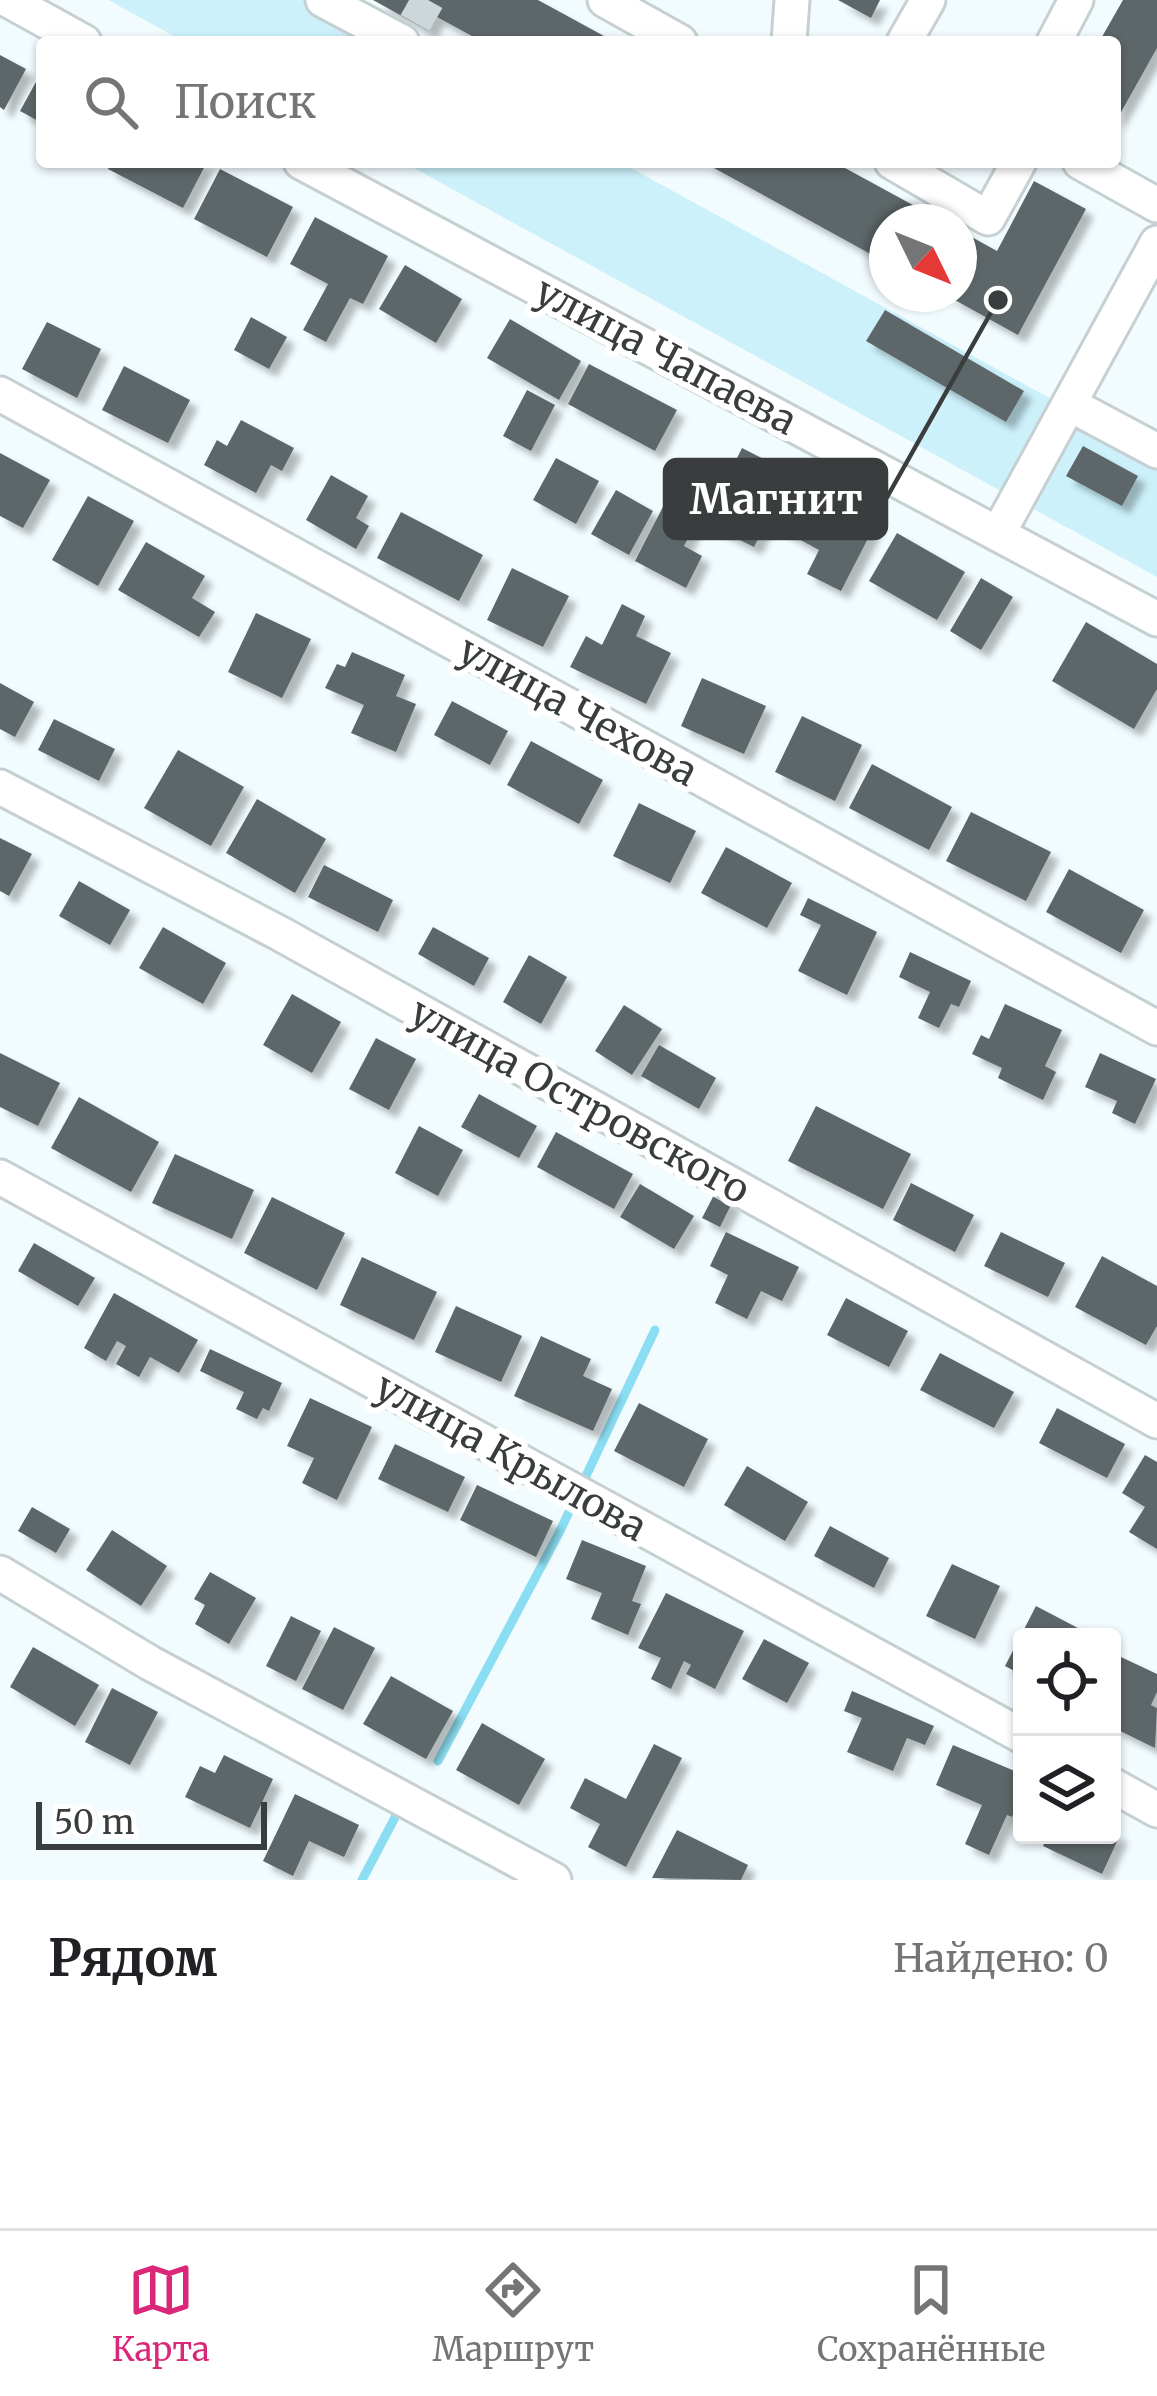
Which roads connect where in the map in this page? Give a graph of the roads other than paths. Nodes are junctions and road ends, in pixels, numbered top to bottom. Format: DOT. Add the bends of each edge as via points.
graph roads {
  1 [pos="8,0"];
  2 [pos="323,0"];
  3 [pos="605,0"];
  4 [pos="792,0"];
  5 [pos="928,0"];
  6 [pos="1076,0"];
  7 [pos="73,36"];
  8 [pos="407,36"];
  9 [pos="669,36"];
  10 [pos="789,36"];
  11 [pos="907,36"];
  12 [pos="1057,36"];
  13 [pos="902,168"];
  14 [pos="1016,168"];
  15 [pos="1091,168"];
  16 [pos="335,170"];
  17 [pos="1157,205"];
  18 [pos="1157,243"];
  19 [pos="0,394"];
  20 [pos="1069,404"];
  21 [pos="1157,452"];
  22 [pos="999,532"];
  23 [pos="1157,619"];
  24 [pos="0,787"];
  25 [pos="1157,1028"];
  26 [pos="0,1177"];
  27 [pos="1157,1421"];
  28 [pos="0,1573"];
  29 [pos="1013,1731"];
  30 [pos="1121,1790"];
  31 [pos="1157,1810"];
  32 [pos="554,1880"];
  1 -- 7 [label="street"];
  2 -- 8 [label="street"];
  3 -- 9 [label="street"];
  4 -- 10 [label="street"];
  5 -- 11 [label="street"];
  6 -- 12 [label="street"];
  13 -- 14 [label="street" via="988,218"];
  15 -- 17 [label="street"];
  16 -- 22 [label="street, улица Чапаева"];
  18 -- 20 [label="street"];
  19 -- 25 [label="street, улица Чехова"];
  20 -- 21 [label="street"];
  20 -- 22 [label="street"];
  22 -- 23 [label="street, улица Чапаева"];
  24 -- 27 [label="street, улица Островского" via="279,933"];
  26 -- 29 [label="street, улица Крылова"];
  28 -- 32 [label="street" via="150,1663"];
  30 -- 31 [label="street"];
}
